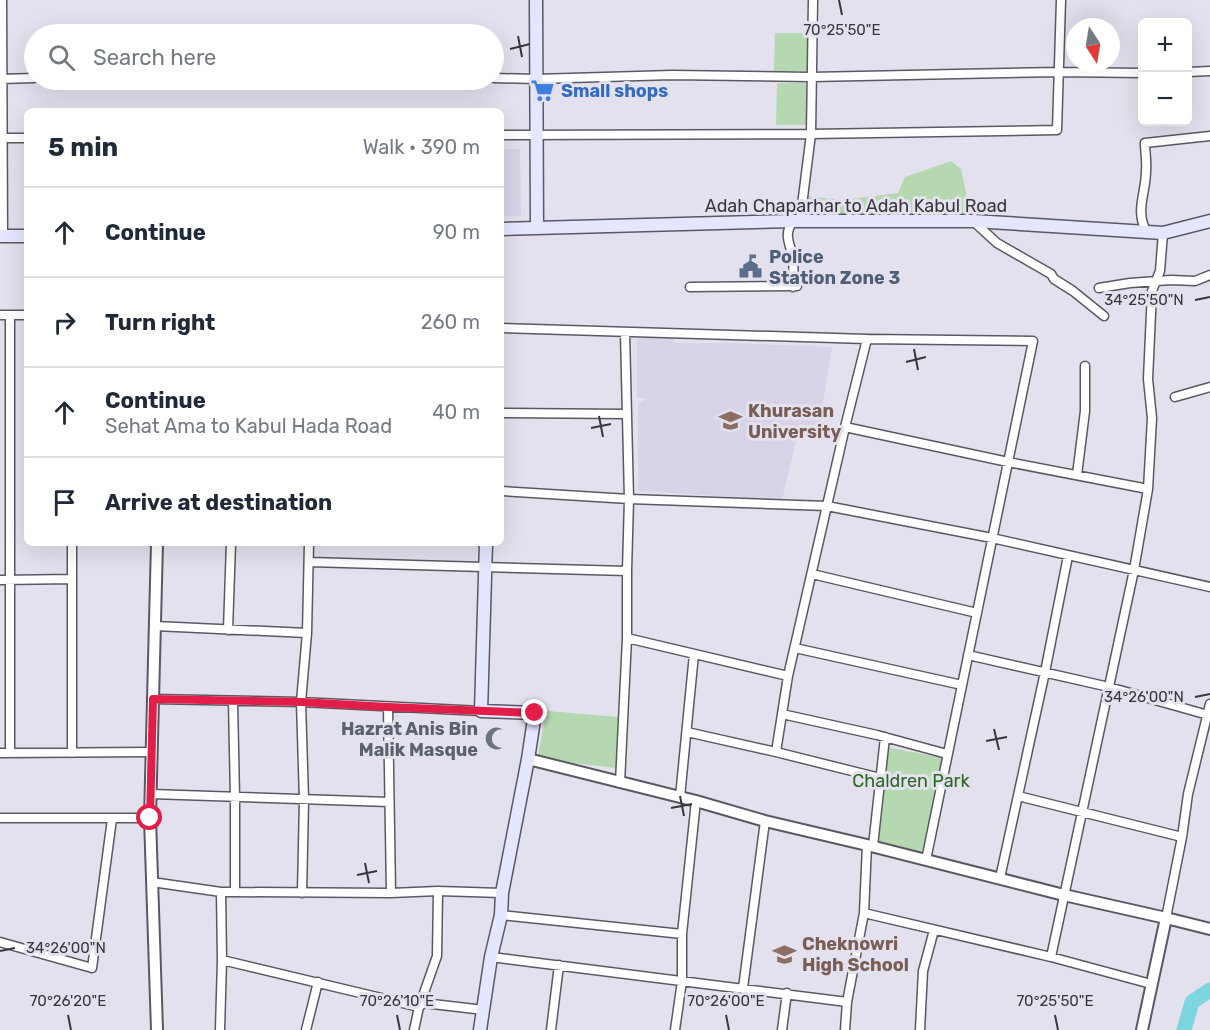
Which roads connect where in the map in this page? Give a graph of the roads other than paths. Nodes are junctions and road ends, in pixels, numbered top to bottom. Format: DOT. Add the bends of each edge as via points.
graph roads {
  1 [pos="2,0"];
  2 [pos="536,0"];
  3 [pos="813,0"];
  4 [pos="1061,0"];
  5 [pos="1210,71"];
  6 [pos="1059,72"];
  7 [pos="1192,72"];
  8 [pos="1138,73"];
  9 [pos="811,77"];
  10 [pos="24,78"];
  11 [pos="504,78"];
  12 [pos="1,79"];
  13 [pos="536,79"];
  14 [pos="810,134"];
  15 [pos="504,135"];
  16 [pos="536,135"];
  17 [pos="1210,136"];
  18 [pos="1,138"];
  19 [pos="24,138"];
  20 [pos="796,221"];
  21 [pos="973,221"];
  22 [pos="1210,221"];
  23 [pos="537,228"];
  24 [pos="504,229"];
  25 [pos="1146,231"];
  26 [pos="1163,232"];
  27 [pos="24,236"];
  28 [pos="2,237"];
  29 [pos="1210,275"];
  30 [pos="1156,282"];
  31 [pos="690,287"];
  32 [pos="1099,288"];
  33 [pos="5,315"];
  34 [pos="24,315"];
  35 [pos="1104,316"];
  36 [pos="504,328"];
  37 [pos="625,333"];
  38 [pos="867,339"];
  39 [pos="1085,366"];
  40 [pos="1210,387"];
  41 [pos="1175,397"];
  42 [pos="504,413"];
  43 [pos="626,414"];
  44 [pos="845,427"];
  45 [pos="1008,462"];
  46 [pos="1077,475"];
  47 [pos="1148,489"];
  48 [pos="504,491"];
  49 [pos="629,499"];
  50 [pos="827,506"];
  51 [pos="992,538"];
  52 [pos="72,546"];
  53 [pos="157,546"];
  54 [pos="231,546"];
  55 [pos="309,546"];
  56 [pos="486,546"];
  57 [pos="1068,556"];
  58 [pos="309,562"];
  59 [pos="485,567"];
  60 [pos="1134,570"];
  61 [pos="627,571"];
  62 [pos="812,574"];
  63 [pos="72,579"];
  64 [pos="5,580"];
  65 [pos="1210,586"];
  66 [pos="977,613"];
  67 [pos="155,626"];
  68 [pos="228,630"];
  69 [pos="307,633"];
  70 [pos="627,638"];
  71 [pos="795,648"];
  72 [pos="694,654"];
  73 [pos="968,655"];
  74 [pos="1045,672"];
  75 [pos="789,676"];
  76 [pos="962,685"];
  77 [pos="1109,687"];
  78 [pos="153,699"];
  79 [pos="233,701"];
  80 [pos="301,702"];
  81 [pos="1210,704"];
  82 [pos="388,707"];
  83 [pos="481,711"];
  84 [pos="782,714"];
  85 [pos="1208,716"];
  86 [pos="687,732"];
  87 [pos="885,737"];
  88 [pos="152,752"];
  89 [pos="777,752"];
  90 [pos="5,753"];
  91 [pos="72,753"];
  92 [pos="947,754"];
  93 [pos="528,759"];
  94 [pos="880,778"];
  95 [pos="620,783"];
  96 [pos="151,794"];
  97 [pos="1018,796"];
  98 [pos="681,797"];
  99 [pos="235,798"];
  100 [pos="304,800"];
  101 [pos="696,801"];
  102 [pos="389,802"];
  103 [pos="1082,812"];
  104 [pos="0,818"];
  105 [pos="150,818"];
  106 [pos="112,819"];
  107 [pos="765,821"];
  108 [pos="1182,837"];
  109 [pos="870,845"];
  110 [pos="926,860"];
  111 [pos="1000,878"];
  112 [pos="152,882"];
  113 [pos="438,891"];
  114 [pos="221,892"];
  115 [pos="235,892"];
  116 [pos="302,892"];
  117 [pos="391,893"];
  118 [pos="502,893"];
  119 [pos="1064,895"];
  120 [pos="864,914"];
  121 [pos="501,915"];
  122 [pos="1167,918"];
  123 [pos="1210,928"];
  124 [pos="934,930"];
  125 [pos="682,934"];
  126 [pos="0,942"];
  127 [pos="491,957"];
  128 [pos="1051,957"];
  129 [pos="222,960"];
  130 [pos="559,965"];
  131 [pos="682,981"];
  132 [pos="318,982"];
  133 [pos="1151,984"];
  134 [pos="744,988"];
  135 [pos="787,993"];
  136 [pos="847,1002"];
  137 [pos="419,1007"];
  138 [pos="484,1010"];
  139 [pos="157,1030"];
  140 [pos="220,1030"];
  141 [pos="306,1030"];
  142 [pos="414,1030"];
  143 [pos="480,1030"];
  144 [pos="551,1030"];
  145 [pos="675,1030"];
  146 [pos="782,1030"];
  147 [pos="845,1030"];
  148 [pos="920,1030"];
  149 [pos="1142,1030"];
  1 -- 12 [label="street"];
  2 -- 13 [label="main road"];
  3 -- 9 [label="street"];
  4 -- 6 [label="street"];
  5 -- 7 [label="street"];
  6 -- 8 [label="street"];
  6 -- 9 [label="street"];
  6 -- 14 [label="street" via="1057,130"];
  9 -- 13 [label="street" via="672,75"];
  9 -- 14 [label="street"];
  10 -- 12 [label="street"];
  11 -- 13 [label="street"];
  12 -- 18 [label="street"];
  13 -- 16 [label="main road"];
  14 -- 16 [label="street"];
  14 -- 20 [label="street"];
  15 -- 16 [label="street"];
  16 -- 23 [label="main road"];
  17 -- 25 [label="street" via="1145,143 1147,173 1141,221"];
  18 -- 19 [label="street"];
  18 -- 28 [label="street"];
  20 -- 21 [label="main road, Adah Chaparhar to Adah Kabul Road"];
  20 -- 23 [label="main road, Adah Chaparhar to Adah Kabul Road"];
  20 -- 31 [label="street" via="788,228 795,286"];
  21 -- 25 [label="main road, Adah Chaparhar to Adah Kabul Road"];
  21 -- 35 [label="street" via="997,243 1046,270"];
  22 -- 26 [label="main road, Adah Chaparhar to Adah Kabul Road"];
  23 -- 24 [label="main road, Adah Chaparhar to Adah Kabul Road"];
  25 -- 26 [label="main road, Adah Chaparhar to Adah Kabul Road"];
  26 -- 30 [label="street"];
  27 -- 28 [label="main road"];
  29 -- 30 [label="street" via="1195,281"];
  30 -- 32 [label="street"];
  30 -- 47 [label="street" via="1152,291 1148,379 1152,418"];
  33 -- 34 [label="street"];
  33 -- 64 [label="street"];
  36 -- 37 [label="street"];
  37 -- 38 [label="street"];
  37 -- 43 [label="street"];
  38 -- 44 [label="street"];
  38 -- 45 [label="street" via="1033,341"];
  39 -- 46 [label="street" via="1085,411"];
  40 -- 41 [label="street"];
  42 -- 43 [label="street"];
  43 -- 49 [label="street"];
  44 -- 45 [label="street"];
  44 -- 50 [label="street"];
  45 -- 46 [label="street"];
  45 -- 51 [label="street"];
  46 -- 47 [label="street"];
  47 -- 60 [label="street"];
  48 -- 49 [label="street"];
  49 -- 50 [label="street"];
  49 -- 61 [label="street"];
  50 -- 51 [label="street"];
  50 -- 62 [label="street"];
  51 -- 57 [label="street"];
  51 -- 66 [label="street"];
  52 -- 63 [label="street"];
  53 -- 67 [label="street"];
  54 -- 68 [label="street"];
  55 -- 58 [label="street"];
  56 -- 59 [label="main road"];
  57 -- 60 [label="street"];
  57 -- 74 [label="street"];
  58 -- 59 [label="street"];
  58 -- 69 [label="street"];
  59 -- 61 [label="street"];
  59 -- 83 [label="main road"];
  60 -- 65 [label="street"];
  60 -- 77 [label="street"];
  61 -- 70 [label="street"];
  62 -- 66 [label="street"];
  62 -- 71 [label="street"];
  63 -- 64 [label="street"];
  63 -- 91 [label="street"];
  64 -- 90 [label="street"];
  66 -- 73 [label="street"];
  67 -- 68 [label="street"];
  67 -- 78 [label="street"];
  68 -- 69 [label="street"];
  69 -- 80 [label="street"];
  70 -- 72 [label="street"];
  70 -- 95 [label="street"];
  71 -- 75 [label="street"];
  71 -- 76 [label="street"];
  72 -- 75 [label="street"];
  72 -- 86 [label="street"];
  73 -- 74 [label="street"];
  73 -- 76 [label="street"];
  74 -- 77 [label="street"];
  74 -- 97 [label="street"];
  75 -- 84 [label="street"];
  76 -- 92 [label="street"];
  77 -- 85 [label="street"];
  77 -- 103 [label="street"];
  78 -- 79 [label="street"];
  78 -- 88 [label="street"];
  79 -- 80 [label="street"];
  79 -- 99 [label="street"];
  80 -- 82 [label="street"];
  80 -- 100 [label="street"];
  81 -- 85 [label="street"];
  82 -- 83 [label="street"];
  82 -- 102 [label="street"];
  83 -- 93 [label="main road" via="535,713"];
  84 -- 87 [label="street"];
  84 -- 89 [label="street"];
  85 -- 108 [label="street" via="1188,794"];
  86 -- 89 [label="street"];
  86 -- 98 [label="street"];
  87 -- 92 [label="street"];
  87 -- 94 [label="street"];
  88 -- 91 [label="street"];
  88 -- 96 [label="street"];
  89 -- 94 [label="street"];
  90 -- 91 [label="street"];
  92 -- 110 [label="street"];
  93 -- 95 [label="street"];
  93 -- 118 [label="main road"];
  94 -- 109 [label="street"];
  95 -- 98 [label="street"];
  96 -- 99 [label="street"];
  96 -- 105 [label="street"];
  97 -- 103 [label="street"];
  97 -- 111 [label="street"];
  98 -- 101 [label="street"];
  99 -- 100 [label="street"];
  99 -- 115 [label="street"];
  100 -- 102 [label="street"];
  100 -- 116 [label="street"];
  101 -- 107 [label="street"];
  101 -- 125 [label="street"];
  102 -- 117 [label="street"];
  103 -- 108 [label="street"];
  103 -- 119 [label="street"];
  104 -- 106 [label="street"];
  105 -- 106 [label="street"];
  105 -- 112 [label="street"];
  106 -- 126 [label="street" via="92,968"];
  107 -- 109 [label="street"];
  107 -- 134 [label="street"];
  108 -- 122 [label="street"];
  109 -- 110 [label="street"];
  109 -- 120 [label="street"];
  110 -- 111 [label="street"];
  111 -- 119 [label="street"];
  112 -- 114 [label="street"];
  112 -- 139 [label="street"];
  113 -- 117 [label="street"];
  113 -- 118 [label="street"];
  113 -- 137 [label="street" via="437,956"];
  114 -- 115 [label="street"];
  114 -- 129 [label="street"];
  115 -- 116 [label="street"];
  116 -- 117 [label="street"];
  118 -- 121 [label="main road"];
  119 -- 122 [label="street"];
  119 -- 128 [label="street"];
  120 -- 124 [label="street"];
  120 -- 136 [label="street"];
  121 -- 125 [label="street"];
  121 -- 127 [label="main road"];
  122 -- 123 [label="street"];
  122 -- 133 [label="street"];
  124 -- 128 [label="street"];
  124 -- 148 [label="street" via="923,971"];
  125 -- 131 [label="street"];
  127 -- 130 [label="street"];
  127 -- 138 [label="main road"];
  128 -- 133 [label="street"];
  129 -- 132 [label="street"];
  129 -- 140 [label="street"];
  130 -- 131 [label="street"];
  130 -- 144 [label="street"];
  131 -- 134 [label="street"];
  131 -- 145 [label="street"];
  132 -- 137 [label="street"];
  132 -- 141 [label="street"];
  133 -- 149 [label="street"];
  134 -- 135 [label="street"];
  135 -- 136 [label="street"];
  135 -- 146 [label="street"];
  136 -- 147 [label="street"];
  137 -- 138 [label="street" via="424,1003"];
  137 -- 142 [label="street"];
  138 -- 143 [label="main road"];
}
